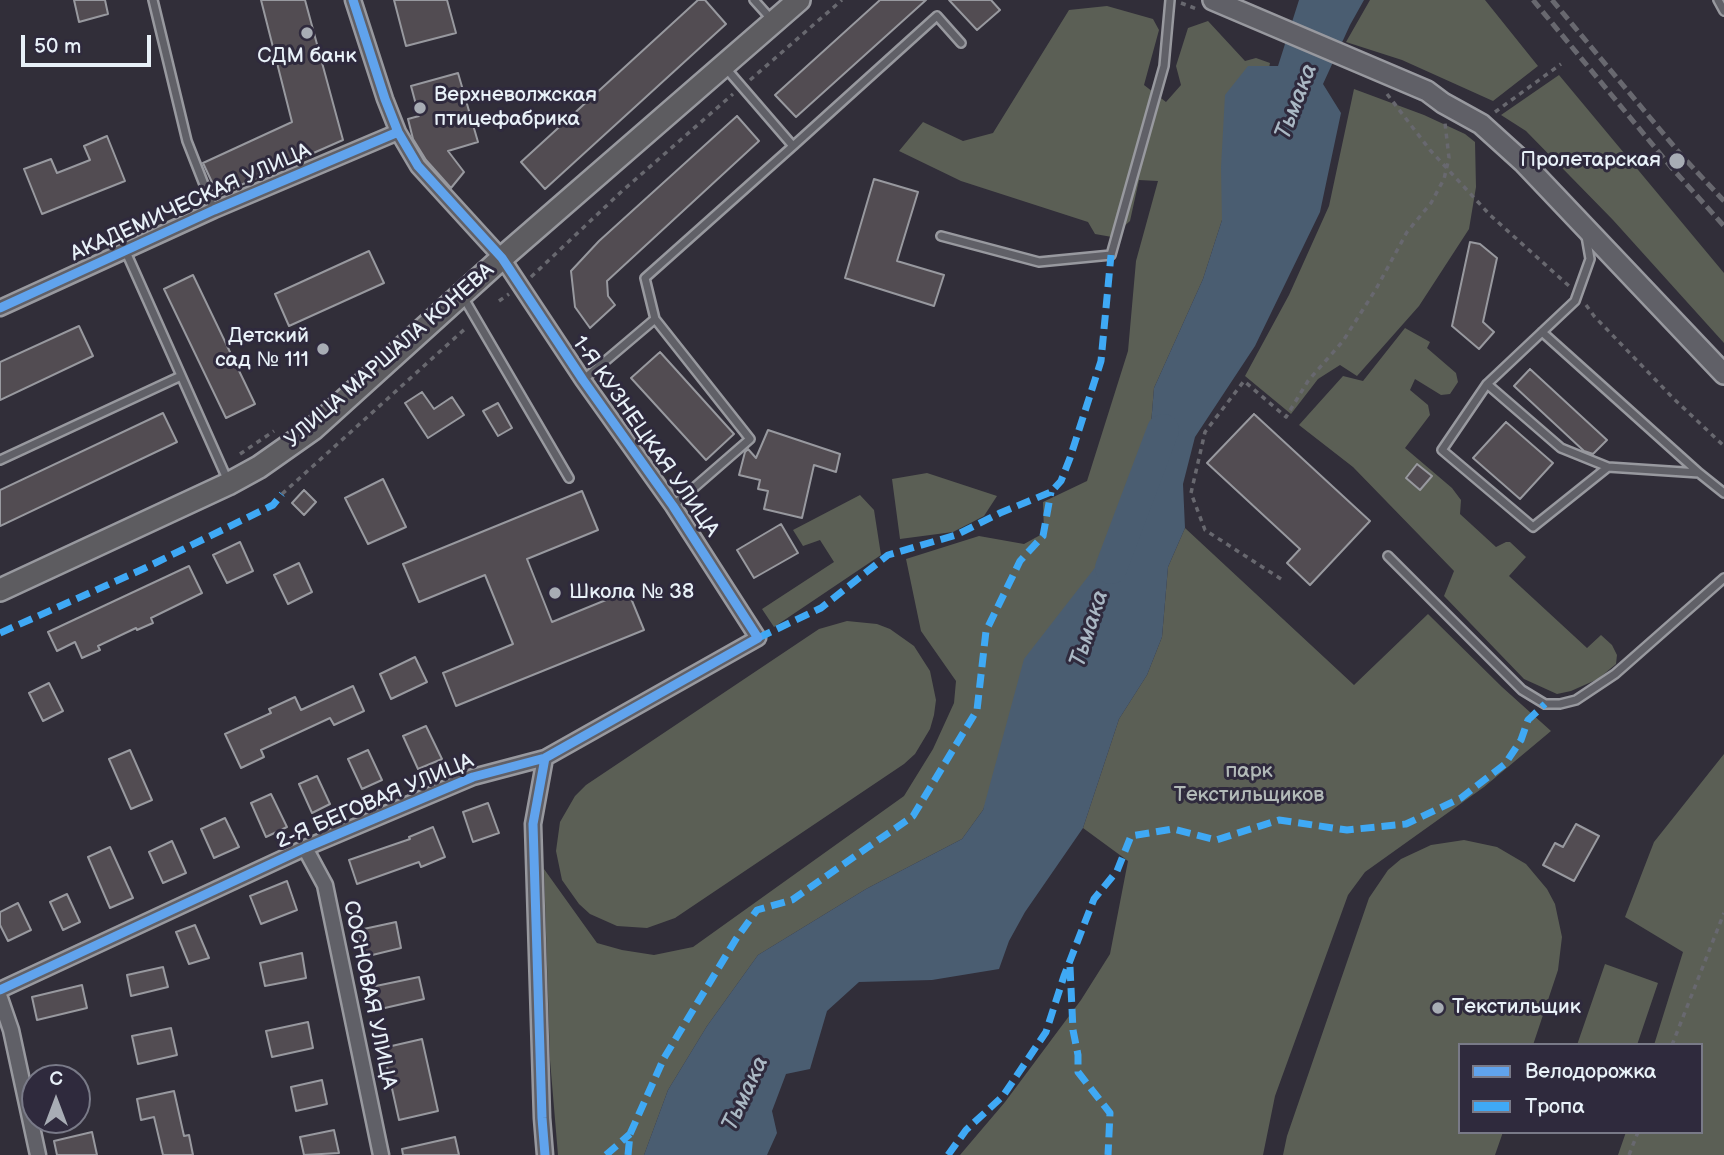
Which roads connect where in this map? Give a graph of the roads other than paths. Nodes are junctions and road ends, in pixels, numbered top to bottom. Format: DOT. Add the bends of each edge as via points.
graph roads {
  1 [pos="153,0"];
  2 [pos="354,0"];
  3 [pos="754,0"];
  4 [pos="799,0"];
  5 [pos="1170,0"];
  6 [pos="1213,0"];
  7 [pos="1718,0"];
  8 [pos="1724,11"];
  9 [pos="774,22"];
  10 [pos="961,43"];
  11 [pos="723,66"];
  12 [pos="398,132"];
  13 [pos="793,146"];
  14 [pos="214,210"];
  15 [pos="1585,229"];
  16 [pos="941,236"];
  17 [pos="126,252"];
  18 [pos="502,258"];
  19 [pos="462,295"];
  20 [pos="0,308"];
  21 [pos="655,319"];
  22 [pos="1542,332"];
  23 [pos="1724,374"];
  24 [pos="181,376"];
  25 [pos="583,380"];
  26 [pos="1487,384"];
  27 [pos="0,460"];
  28 [pos="1608,467"];
  29 [pos="1699,473"];
  30 [pos="225,475"];
  31 [pos="569,478"];
  32 [pos="1724,493"];
  33 [pos="673,506"];
  34 [pos="1388,556"];
  35 [pos="1724,578"];
  36 [pos="0,590"];
  37 [pos="758,638"];
  38 [pos="545,758"];
  39 [pos="305,848"];
  40 [pos="0,990"];
  41 [pos="0,999"];
  42 [pos="38,1155"];
  43 [pos="381,1155"];
  44 [pos="545,1155"];
  1 -- 14 [label="lane" via="187,141"];
  2 -- 12 [label="street, 1-Я КУЗНЕЦКАЯ УЛИЦА"];
  3 -- 9 [label="lane"];
  4 -- 9 [label="main road, УЛИЦА МАРШАЛА КОНЕВА"];
  5 -- 16 [label="lane" via="1164,66 1111,255 1039,262"];
  6 -- 15 [label="main road" via="1427,91 1469,116 1504,143"];
  7 -- 8 [label="lane"];
  9 -- 11 [label="main road, УЛИЦА МАРШАЛА КОНЕВА"];
  10 -- 13 [label="lane" via="937,16"];
  11 -- 13 [label="lane"];
  11 -- 18 [label="main road, УЛИЦА МАРШАЛА КОНЕВА"];
  12 -- 14 [label="street, АКАДЕМИЧЕСКАЯ УЛИЦА"];
  12 -- 18 [label="street, 1-Я КУЗНЕЦКАЯ УЛИЦА" via="418,166"];
  13 -- 21 [label="lane" via="645,278"];
  14 -- 17 [label="street, АКАДЕМИЧЕСКАЯ УЛИЦА"];
  15 -- 22 [label="lane" via="1590,259 1575,302"];
  15 -- 23 [label="main road"];
  17 -- 20 [label="street, АКАДЕМИЧЕСКАЯ УЛИЦА"];
  17 -- 24 [label="lane"];
  18 -- 19 [label="main road, УЛИЦА МАРШАЛА КОНЕВА"];
  18 -- 25 [label="street, 1-Я КУЗНЕЦКАЯ УЛИЦА"];
  19 -- 30 [label="main road, УЛИЦА МАРШАЛА КОНЕВА" via="313,429 259,467"];
  19 -- 31 [label="lane"];
  21 -- 25 [label="lane"];
  21 -- 33 [label="lane" via="750,439"];
  22 -- 26 [label="lane"];
  22 -- 29 [label="lane"];
  24 -- 27 [label="lane"];
  24 -- 30 [label="lane"];
  25 -- 33 [label="street, 1-Я КУЗНЕЦКАЯ УЛИЦА"];
  26 -- 28 [label="lane" via="1561,448"];
  26 -- 28 [label="lane" via="1442,450 1533,527"];
  28 -- 29 [label="lane"];
  29 -- 32 [label="lane"];
  30 -- 36 [label="main road, УЛИЦА МАРШАЛА КОНЕВА"];
  33 -- 37 [label="street, 1-Я КУЗНЕЦКАЯ УЛИЦА"];
  34 -- 35 [label="lane" via="1522,690 1545,704 1576,699 1615,674"];
  37 -- 38 [label="street, 2-Я БЕГОВАЯ УЛИЦА"];
  38 -- 39 [label="street, 2-Я БЕГОВАЯ УЛИЦА" via="473,777"];
  38 -- 44 [label="street" via="533,824"];
  39 -- 40 [label="street, 2-Я БЕГОВАЯ УЛИЦА"];
  39 -- 43 [label="street, СОСНОВАЯ УЛИЦА" via="325,885"];
  41 -- 42 [label="street"];
}
